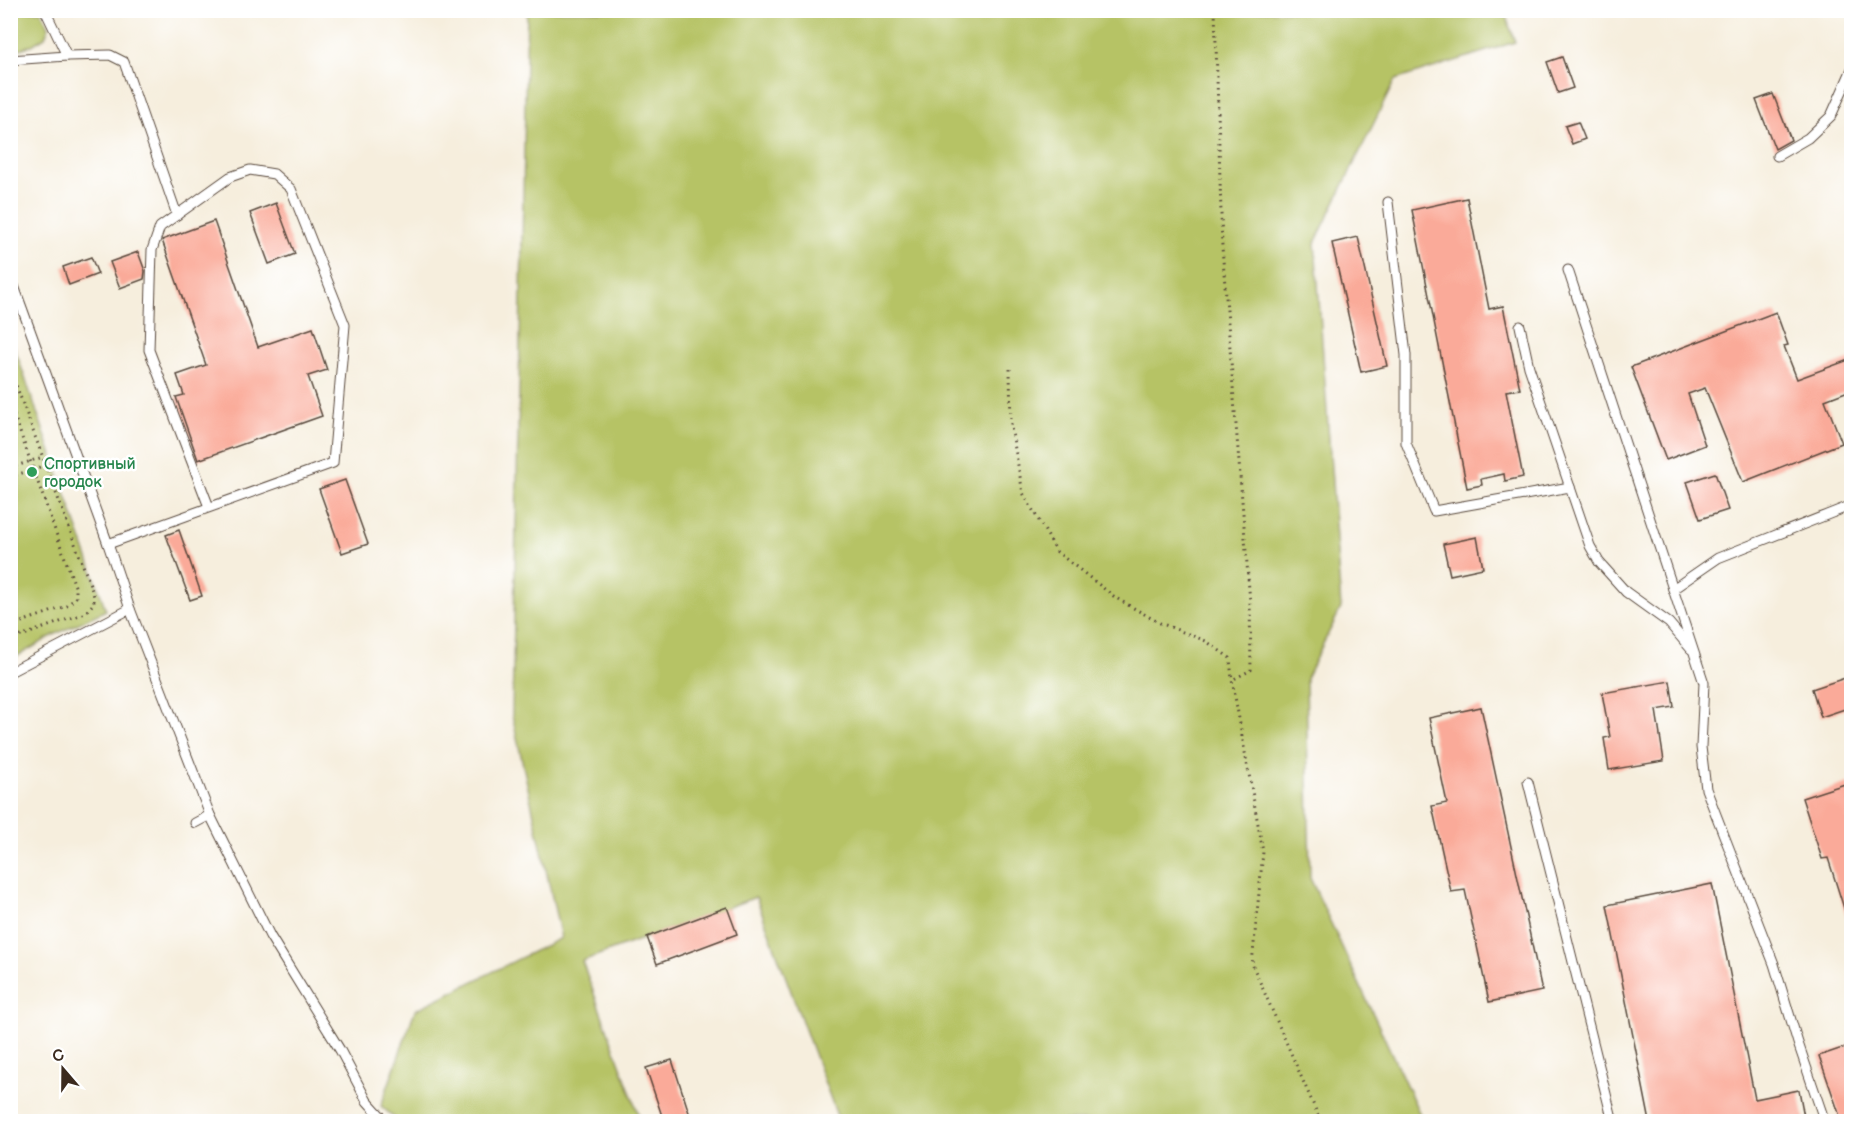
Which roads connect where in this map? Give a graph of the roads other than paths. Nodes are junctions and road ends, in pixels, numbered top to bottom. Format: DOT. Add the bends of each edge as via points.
graph roads {
  1 [pos="45,10"];
  2 [pos="67,56"];
  3 [pos="10,60"];
  4 [pos="1851,69"];
  5 [pos="1777,156"];
  6 [pos="1388,202"];
  7 [pos="177,215"];
  8 [pos="1568,270"];
  9 [pos="10,275"];
  10 [pos="1520,326"];
  11 [pos="1570,487"];
  12 [pos="1851,505"];
  13 [pos="209,507"];
  14 [pos="108,544"];
  15 [pos="1673,589"];
  16 [pos="130,609"];
  17 [pos="1694,654"];
  18 [pos="10,672"];
  19 [pos="1528,782"];
  20 [pos="210,815"];
  21 [pos="195,823"];
  22 [pos="386,1122"];
  23 [pos="1613,1122"];
  24 [pos="1825,1122"];
  1 -- 2 [label="lane"];
  2 -- 3 [label="lane"];
  2 -- 7 [label="lane" via="110,55 124,62"];
  4 -- 5 [label="lane" via="1831,116 1808,138"];
  6 -- 11 [label="lane" via="1406,356 1406,443 1434,511"];
  7 -- 13 [label="lane" via="160,227 152,250 149,350"];
  7 -- 13 [label="lane" via="230,177 250,170 274,174 291,189 345,325 333,463"];
  8 -- 15 [label="lane"];
  9 -- 14 [label="lane"];
  10 -- 11 [label="lane" via="1529,367"];
  11 -- 17 [label="lane" via="1599,562 1626,592 1669,623"];
  12 -- 15 [label="lane" via="1718,558"];
  13 -- 14 [label="lane"];
  14 -- 16 [label="lane"];
  15 -- 17 [label="lane"];
  16 -- 18 [label="lane"];
  16 -- 20 [label="lane"];
  17 -- 24 [label="lane" via="1704,683 1701,747 1706,789 1774,964"];
  19 -- 23 [label="lane"];
  20 -- 21 [label="lane"];
  20 -- 22 [label="lane" via="270,936 367,1101"];
}
